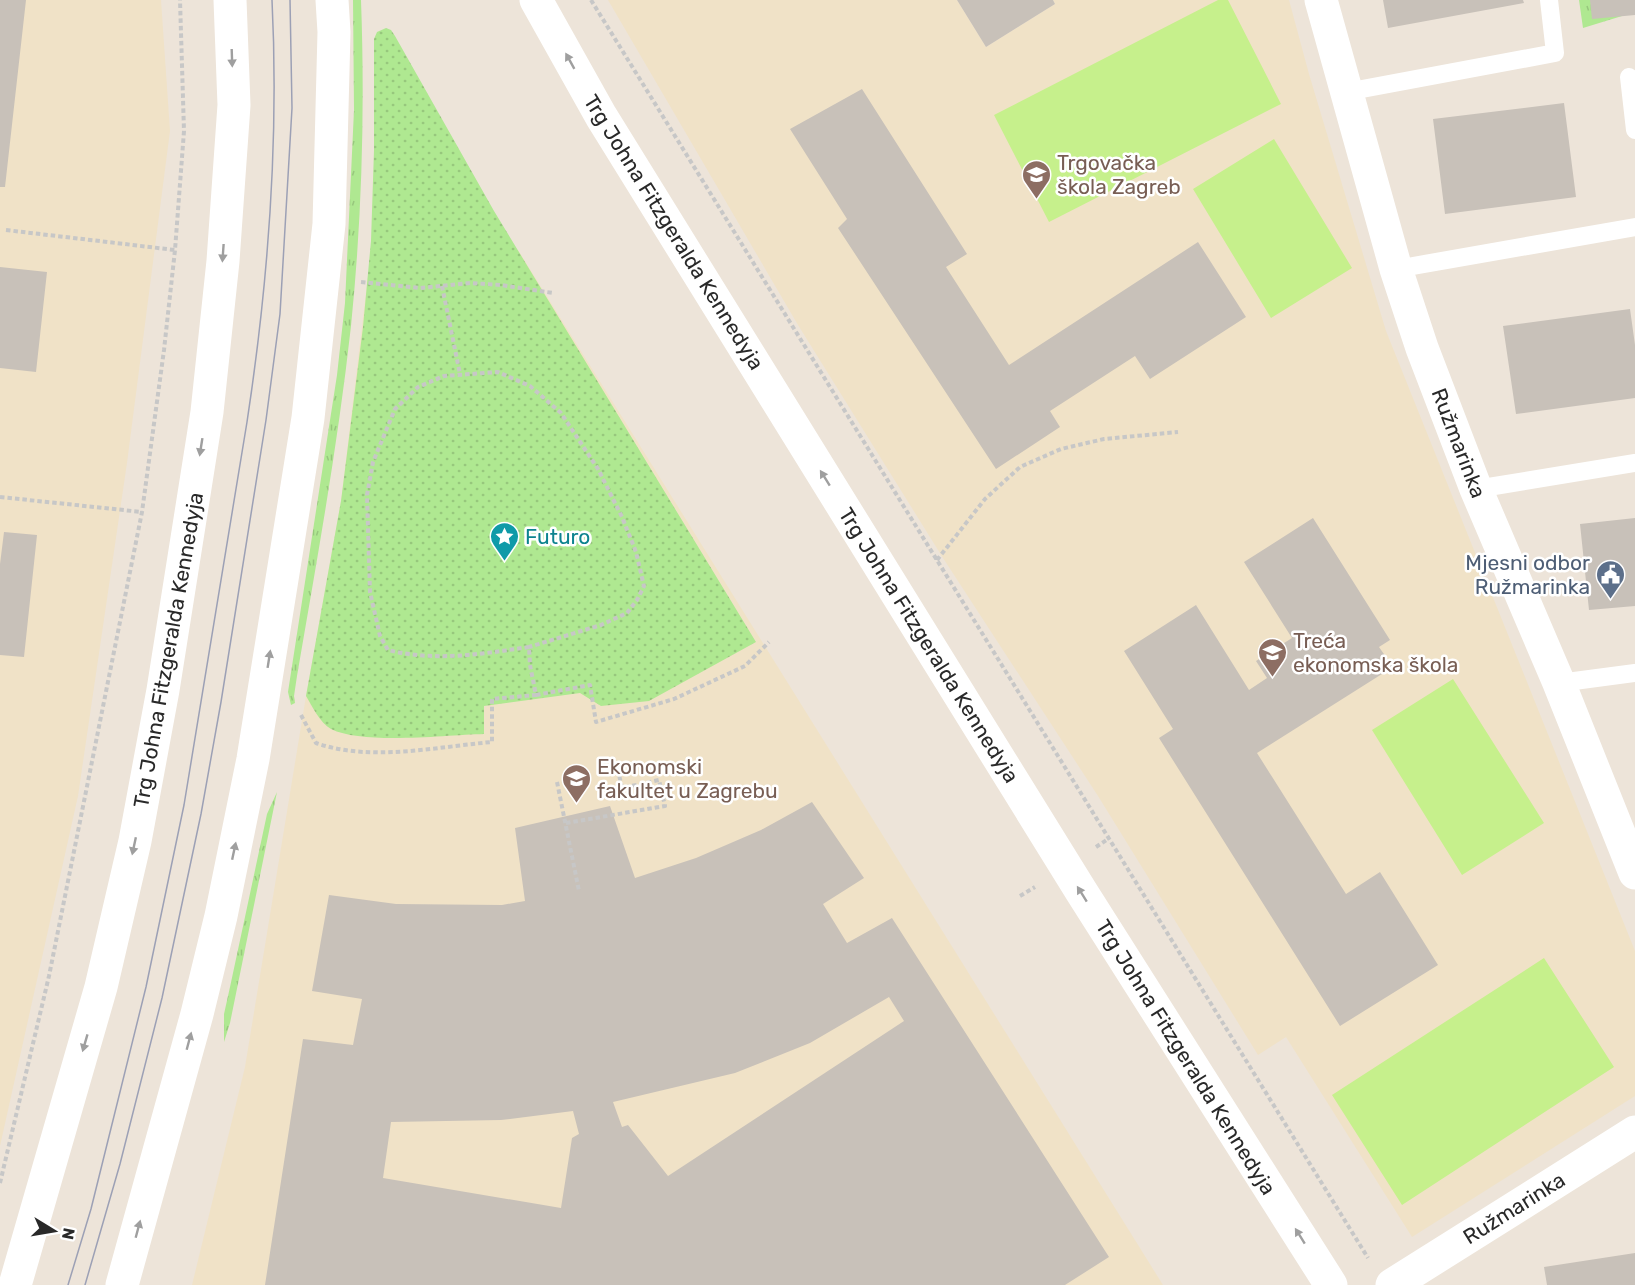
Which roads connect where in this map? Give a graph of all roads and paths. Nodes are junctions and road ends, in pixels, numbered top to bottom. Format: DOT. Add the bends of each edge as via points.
graph roads {
  1 [pos="180,0"];
  2 [pos="230,0"];
  3 [pos="332,0"];
  4 [pos="536,0"];
  5 [pos="591,0"];
  6 [pos="1321,0"];
  7 [pos="1549,0"];
  8 [pos="1629,77"];
  9 [pos="1346,92"];
  10 [pos="1635,130"];
  11 [pos="1635,227"];
  12 [pos="6,230"];
  13 [pos="175,250"];
  14 [pos="1396,269"];
  15 [pos="361,282"];
  16 [pos="442,286"];
  17 [pos="553,294"];
  18 [pos="460,374"];
  19 [pos="1178,432"];
  20 [pos="1635,463"];
  21 [pos="1476,489"];
  22 [pos="0,497"];
  23 [pos="142,512"];
  24 [pos="937,560"];
  25 [pos="769,642"];
  26 [pos="529,647"];
  27 [pos="1635,673"];
  28 [pos="1559,683"];
  29 [pos="536,694"];
  30 [pos="301,715"];
  31 [pos="617,766"];
  32 [pos="557,782"];
  33 [pos="566,823"];
  34 [pos="1635,873"];
  35 [pos="579,891"];
  36 [pos="1635,1132"];
  37 [pos="0,1183"];
  38 [pos="1382,1276"];
  39 [pos="15,1285"];
  40 [pos="122,1285"];
  41 [pos="1331,1285"];
  1 -- 13 [label="path" via="184,132"];
  2 -- 39 [label="main road, Trg Johna Fitzgeralda Kennedyja, one-way" via="234,105 223,261 207,412 165,678 135,841 101,987"];
  40 -- 3 [label="main road, one-way" via="197,1014 253,759 308,418 329,224"];
  41 -- 4 [label="main road, Trg Johna Fitzgeralda Kennedyja, one-way" via="1076,883 601,116"];
  5 -- 24 [label="path"];
  6 -- 9 [label="main road, Ružmarinka"];
  7 -- 9 [label="lane" via="1555,52"];
  8 -- 10 [label="lane"];
  9 -- 14 [label="main road, Ružmarinka"];
  11 -- 14 [label="lane"];
  12 -- 13 [label="path"];
  13 -- 23 [label="path"];
  14 -- 21 [label="main road, Ružmarinka"];
  15 -- 16 [label="path" via="420,288"];
  16 -- 17 [label="path" via="501,285"];
  16 -- 18 [label="path"];
  18 -- 26 [label="path" via="498,372 530,386 561,413 598,469 636,552 644,586 627,613"];
  18 -- 26 [label="path" via="418,387 395,409 373,462 367,495 368,549 370,592 380,636 388,650 405,655 459,657"];
  19 -- 24 [label="path" via="1093,441 1061,449 1020,467 985,500"];
  20 -- 21 [label="lane"];
  21 -- 28 [label="main road, Ružmarinka"];
  22 -- 23 [label="path"];
  23 -- 37 [label="path" via="49,976"];
  24 -- 38 [label="path"];
  25 -- 29 [label="path" via="745,666 725,676 674,699 596,722 590,685"];
  26 -- 29 [label="path"];
  27 -- 28 [label="lane"];
  28 -- 34 [label="main road, Ružmarinka"];
  29 -- 30 [label="path" via="492,699 492,742 374,753 316,743"];
  31 -- 33 [label="path" via="622,788 659,780 665,806"];
  32 -- 33 [label="path"];
  33 -- 35 [label="path"];
  36 -- 38 [label="main road, Ružmarinka"];
}
